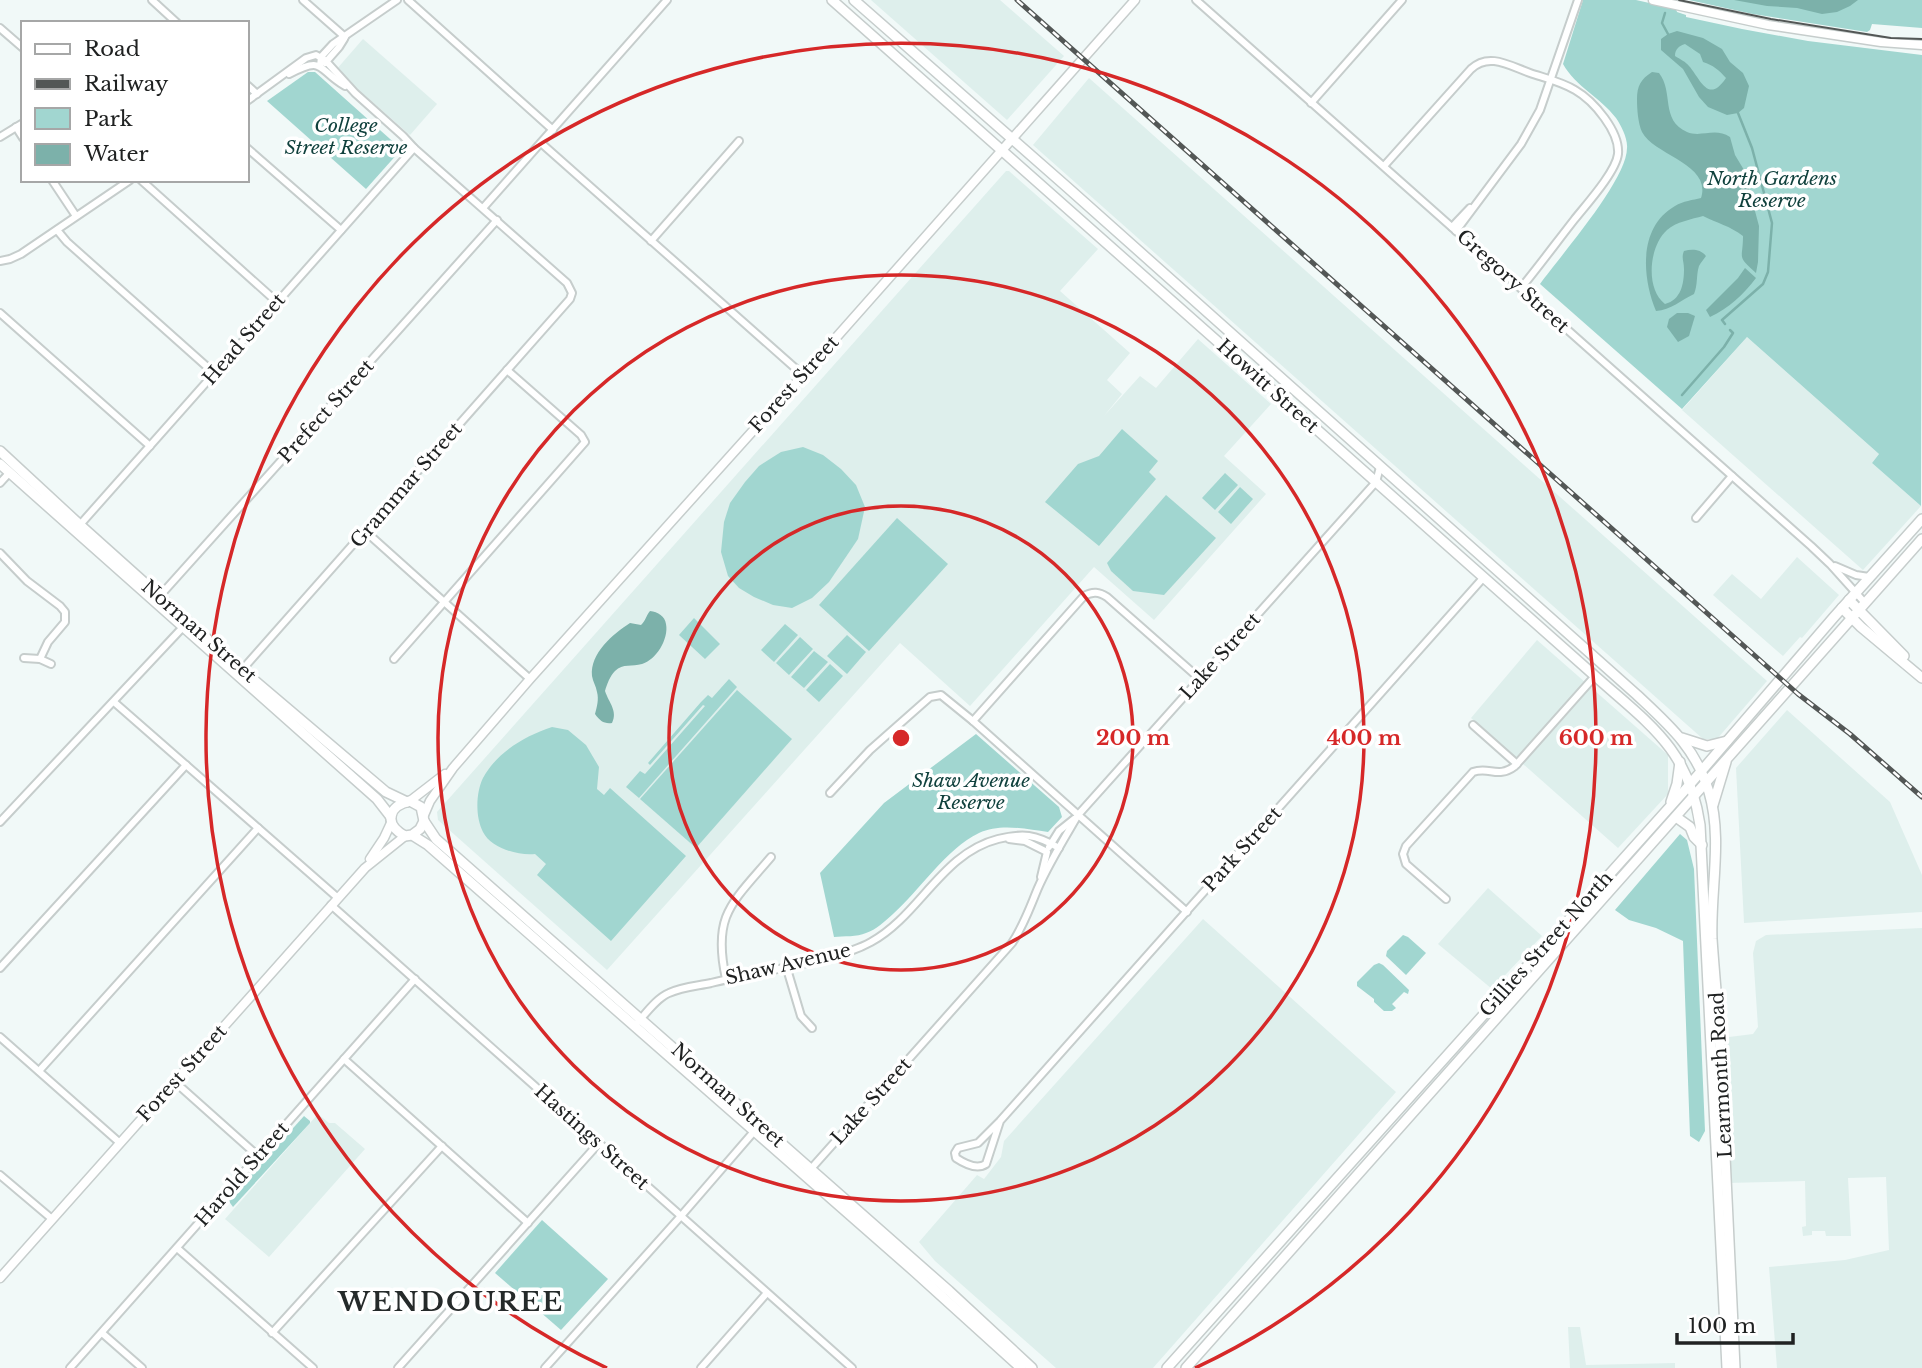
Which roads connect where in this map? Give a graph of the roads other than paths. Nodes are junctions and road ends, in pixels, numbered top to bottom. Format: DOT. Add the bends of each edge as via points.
graph roads {
  1 [pos="152,0"];
  2 [pos="303,0"];
  3 [pos="397,0"];
  4 [pos="408,0"];
  5 [pos="667,0"];
  6 [pos="832,0"];
  7 [pos="854,0"];
  8 [pos="1135,0"];
  9 [pos="1196,0"];
  10 [pos="1402,0"];
  11 [pos="1578,0"];
  12 [pos="1653,0"];
  13 [pos="173,21"];
  14 [pos="0,28"];
  15 [pos="345,37"];
  16 [pos="1922,45"];
  17 [pos="21,46"];
  18 [pos="324,59"];
  19 [pos="320,66"];
  20 [pos="1551,80"];
  21 [pos="275,82"];
  22 [pos="248,86"];
  23 [pos="355,93"];
  24 [pos="257,94"];
  25 [pos="248,100"];
  26 [pos="1311,103"];
  27 [pos="21,124"];
  28 [pos="16,127"];
  29 [pos="553,130"];
  30 [pos="21,135"];
  31 [pos="0,137"];
  32 [pos="1012,139"];
  33 [pos="739,141"];
  34 [pos="541,143"];
  35 [pos="414,148"];
  36 [pos="248,149"];
  37 [pos="1002,151"];
  38 [pos="1384,166"];
  39 [pos="53,182"];
  40 [pos="127,182"];
  41 [pos="143,182"];
  42 [pos="483,208"];
  43 [pos="76,216"];
  44 [pos="497,220"];
  45 [pos="1454,229"];
  46 [pos="57,230"];
  47 [pos="341,230"];
  48 [pos="1125,239"];
  49 [pos="651,241"];
  50 [pos="1115,250"];
  51 [pos="0,261"];
  52 [pos="1521,288"];
  53 [pos="277,302"];
  54 [pos="0,313"];
  55 [pos="507,370"];
  56 [pos="214,373"];
  57 [pos="803,375"];
  58 [pos="150,446"];
  59 [pos="0,451"];
  60 [pos="0,464"];
  61 [pos="1380,467"];
  62 [pos="13,469"];
  63 [pos="1366,473"];
  64 [pos="1732,476"];
  65 [pos="1376,482"];
  66 [pos="0,484"];
  67 [pos="1362,496"];
  68 [pos="1696,518"];
  69 [pos="1922,519"];
  70 [pos="77,528"];
  71 [pos="365,531"];
  72 [pos="1922,539"];
  73 [pos="0,553"];
  74 [pos="1830,564"];
  75 [pos="1484,577"];
  76 [pos="1869,577"];
  77 [pos="1521,592"];
  78 [pos="1852,597"];
  79 [pos="157,599"];
  80 [pos="1513,602"];
  81 [pos="444,603"];
  82 [pos="1862,607"];
  83 [pos="1842,608"];
  84 [pos="1853,618"];
  85 [pos="186,624"];
  86 [pos="23,658"];
  87 [pos="40,659"];
  88 [pos="394,659"];
  89 [pos="51,664"];
  90 [pos="1604,666"];
  91 [pos="240,673"];
  92 [pos="1595,676"];
  93 [pos="1922,677"];
  94 [pos="530,679"];
  95 [pos="1199,679"];
  96 [pos="114,702"];
  97 [pos="973,721"];
  98 [pos="1473,725"];
  99 [pos="1682,738"];
  100 [pos="1728,741"];
  101 [pos="1727,759"];
  102 [pos="1680,762"];
  103 [pos="1517,764"];
  104 [pos="186,765"];
  105 [pos="453,768"];
  106 [pos="1701,771"];
  107 [pos="1691,783"];
  108 [pos="1706,783"];
  109 [pos="830,793"];
  110 [pos="1695,795"];
  111 [pos="408,801"];
  112 [pos="1669,807"];
  113 [pos="1712,807"];
  114 [pos="1078,815"];
  115 [pos="1676,817"];
  116 [pos="424,818"];
  117 [pos="391,820"];
  118 [pos="0,822"];
  119 [pos="258,828"];
  120 [pos="408,836"];
  121 [pos="1000,839"];
  122 [pos="1051,844"];
  123 [pos="1702,845"];
  124 [pos="1059,848"];
  125 [pos="1047,852"];
  126 [pos="1054,856"];
  127 [pos="771,857"];
  128 [pos="365,868"];
  129 [pos="1038,888"];
  130 [pos="338,898"];
  131 [pos="1446,899"];
  132 [pos="331,905"];
  133 [pos="1186,912"];
  134 [pos="0,968"];
  135 [pos="787,968"];
  136 [pos="415,979"];
  137 [pos="726,979"];
  138 [pos="638,1022"];
  139 [pos="1715,1027"];
  140 [pos="812,1028"];
  141 [pos="0,1037"];
  142 [pos="344,1059"];
  143 [pos="39,1071"];
  144 [pos="174,1082"];
  145 [pos="1399,1108"];
  146 [pos="1409,1117"];
  147 [pos="1000,1121"];
  148 [pos="757,1128"];
  149 [pos="120,1143"];
  150 [pos="599,1143"];
  151 [pos="442,1146"];
  152 [pos="258,1156"];
  153 [pos="808,1172"];
  154 [pos="0,1175"];
  155 [pos="1722,1176"];
  156 [pos="681,1216"];
  157 [pos="52,1219"];
  158 [pos="528,1223"];
  159 [pos="177,1248"];
  160 [pos="913,1259"];
  161 [pos="915,1272"];
  162 [pos="0,1278"];
  163 [pos="767,1293"];
  164 [pos="1224,1304"];
  165 [pos="1234,1313"];
  166 [pos="102,1333"];
  167 [pos="272,1333"];
  168 [pos="70,1368"];
  169 [pos="142,1368"];
  170 [pos="313,1368"];
  171 [pos="398,1368"];
  172 [pos="545,1368"];
  173 [pos="701,1368"];
  174 [pos="852,1368"];
  175 [pos="1021,1368"];
  176 [pos="1032,1368"];
  177 [pos="1167,1368"];
  178 [pos="1186,1368"];
  179 [pos="1727,1368"];
  180 [pos="1735,1368"];
  1 -- 13 [label="street"];
  2 -- 15 [label="street"];
  3 -- 15 [label="street"];
  4 -- 29 [label="street"];
  5 -- 29 [label="street"];
  6 -- 37 [label="main road, Howitt Street"];
  7 -- 32 [label="main road, Howitt Street"];
  8 -- 32 [label="street, Forest Street"];
  9 -- 26 [label="street, Gregory Street"];
  10 -- 26 [label="street"];
  11 -- 20 [label="street"];
  12 -- 16 [label="street" via="1780,27"];
  14 -- 17 [label="street"];
  15 -- 18 [label="street"];
  18 -- 19 [label="street"];
  18 -- 21 [label="street" via="306,58"];
  18 -- 23 [label="street"];
  19 -- 21 [label="street" via="306,65"];
  19 -- 23 [label="street"];
  20 -- 38 [label="street" via="1496,61 1479,63"];
  20 -- 45 [label="street" via="1528,132"];
  20 -- 52 [label="street" via="1578,91 1608,121 1618,155 1592,198"];
  21 -- 24 [label="street"];
  22 -- 24 [label="street"];
  23 -- 35 [label="street"];
  24 -- 25 [label="street"];
  26 -- 38 [label="street, Gregory Street"];
  27 -- 28 [label="street"];
  28 -- 30 [label="street"];
  28 -- 31 [label="street"];
  29 -- 34 [label="street"];
  32 -- 37 [label="street, Forest Street"];
  32 -- 48 [label="main road, Howitt Street"];
  33 -- 49 [label="street"];
  34 -- 42 [label="street"];
  34 -- 49 [label="street"];
  35 -- 42 [label="street"];
  35 -- 47 [label="street, Head Street"];
  36 -- 47 [label="street"];
  37 -- 50 [label="main road, Howitt Street"];
  37 -- 57 [label="street, Forest Street"];
  38 -- 45 [label="street, Gregory Street"];
  39 -- 43 [label="street"];
  40 -- 43 [label="street"];
  41 -- 53 [label="street"];
  42 -- 44 [label="street"];
  43 -- 46 [label="street"];
  44 -- 55 [label="street, Grammar Street" via="567,283 572,293"];
  44 -- 79 [label="street, Prefect Street"];
  45 -- 52 [label="street, Gregory Street"];
  46 -- 51 [label="street"];
  46 -- 56 [label="street"];
  47 -- 53 [label="street, Head Street"];
  48 -- 50 [label="main road"];
  48 -- 61 [label="main road, Howitt Street"];
  49 -- 57 [label="street"];
  50 -- 63 [label="main road, Howitt Street"];
  52 -- 64 [label="street, Gregory Street"];
  53 -- 56 [label="street, Head Street"];
  54 -- 58 [label="street"];
  55 -- 71 [label="street, Grammar Street"];
  55 -- 81 [label="street" via="588,442"];
  56 -- 58 [label="street, Head Street"];
  57 -- 94 [label="street, Forest Street"];
  58 -- 70 [label="street, Head Street"];
  59 -- 62 [label="main road, Norman Street"];
  60 -- 62 [label="main road, Norman Street"];
  61 -- 65 [label="street"];
  61 -- 77 [label="main road, Howitt Street"];
  62 -- 66 [label="street"];
  62 -- 70 [label="main road, Norman Street"];
  63 -- 65 [label="main road, Howitt Street"];
  63 -- 67 [label="street"];
  64 -- 68 [label="street"];
  64 -- 74 [label="street, Gregory Street"];
  65 -- 67 [label="street, Lake Street"];
  65 -- 75 [label="main road, Howitt Street"];
  67 -- 95 [label="street, Lake Street"];
  69 -- 76 [label="main road, Gillies Street North"];
  70 -- 79 [label="main road, Norman Street"];
  71 -- 81 [label="street"];
  71 -- 91 [label="street, Grammar Street"];
  72 -- 82 [label="main road, Gillies Street North"];
  73 -- 87 [label="street" via="65,612 64,623"];
  74 -- 76 [label="street, Gregory Street"];
  74 -- 78 [label="street, Gregory Street"];
  75 -- 80 [label="main road, Howitt Street"];
  75 -- 133 [label="street, Park Street"];
  76 -- 78 [label="main road, Gillies Street North"];
  77 -- 80 [label="main road"];
  77 -- 90 [label="main road, Howitt Street"];
  78 -- 82 [label="main road"];
  78 -- 83 [label="main road, Gillies Street North"];
  79 -- 85 [label="main road, Norman Street"];
  80 -- 92 [label="main road, Howitt Street"];
  81 -- 88 [label="street"];
  81 -- 94 [label="street"];
  82 -- 84 [label="main road, Gillies Street North"];
  82 -- 93 [label="main road"];
  83 -- 84 [label="main road"];
  83 -- 100 [label="main road, Gillies Street North"];
  84 -- 93 [label="main road"];
  84 -- 101 [label="main road, Gillies Street North"];
  85 -- 91 [label="main road, Norman Street"];
  85 -- 96 [label="street"];
  86 -- 87 [label="street"];
  87 -- 89 [label="street"];
  90 -- 92 [label="main road"];
  90 -- 99 [label="main road, Howitt Street"];
  91 -- 111 [label="main road, Norman Street" via="386,792"];
  91 -- 117 [label="main road, Norman Street" via="377,799"];
  92 -- 102 [label="main road, Howitt Street" via="1646,721"];
  92 -- 103 [label="street"];
  94 -- 105 [label="street, Forest Street"];
  95 -- 97 [label="street" via="1107,597 1090,593"];
  95 -- 114 [label="street, Lake Street"];
  96 -- 104 [label="street"];
  96 -- 118 [label="street"];
  97 -- 109 [label="street" via="947,698 938,694 927,699"];
  97 -- 114 [label="street"];
  98 -- 103 [label="street"];
  99 -- 100 [label="main road" via="1707,746"];
  99 -- 106 [label="main road, Howitt Street"];
  100 -- 106 [label="main road, Gillies Street North"];
  101 -- 108 [label="main road, Gillies Street North"];
  101 -- 113 [label="main road"];
  102 -- 107 [label="main road, Howitt Street"];
  102 -- 112 [label="main road"];
  103 -- 131 [label="street" via="1504,772 1473,772 1405,848 1405,862"];
  104 -- 119 [label="street"];
  104 -- 134 [label="street"];
  105 -- 111 [label="street, Forest Street"];
  105 -- 116 [label="street, Forest Street"];
  106 -- 107 [label="main road, Gillies Street North"];
  106 -- 108 [label="main road, Howitt Street"];
  107 -- 110 [label="main road, Howitt Street"];
  107 -- 112 [label="main road, Gillies Street North"];
  108 -- 110 [label="main road, Gillies Street North"];
  108 -- 113 [label="main road, Learmonth Road"];
  110 -- 115 [label="main road, Gillies Street North"];
  110 -- 123 [label="main road, Learmonth Road"];
  111 -- 116 [label="main road" via="421,807"];
  111 -- 117 [label="main road" via="396,806"];
  112 -- 145 [label="main road, Gillies Street North"];
  113 -- 139 [label="main road, Learmonth Road"];
  114 -- 122 [label="street, Lake Street"];
  114 -- 124 [label="street, Lake Street"];
  114 -- 133 [label="street"];
  115 -- 123 [label="main road"];
  115 -- 146 [label="main road, Gillies Street North"];
  116 -- 120 [label="main road" via="420,829"];
  116 -- 138 [label="main road, Norman Street" via="436,839"];
  117 -- 120 [label="main road" via="395,829"];
  117 -- 128 [label="street, Forest Street"];
  119 -- 130 [label="street"];
  119 -- 143 [label="street"];
  120 -- 128 [label="street, Forest Street"];
  120 -- 138 [label="main road, Norman Street" via="428,845"];
  121 -- 122 [label="street, Shaw Avenue" via="1020,834"];
  121 -- 125 [label="street" via="1024,841"];
  121 -- 135 [label="street, Shaw Avenue" via="962,855 872,942"];
  122 -- 124 [label="street, Shaw Avenue"];
  122 -- 125 [label="street, Lake Street"];
  123 -- 139 [label="main road, Learmonth Road"];
  124 -- 126 [label="street, Lake Street"];
  125 -- 126 [label="street"];
  125 -- 129 [label="street"];
  126 -- 129 [label="street, Lake Street"];
  127 -- 137 [label="street" via="726,916 720,940"];
  128 -- 130 [label="street, Forest Street"];
  129 -- 153 [label="street, Lake Street" via="1012,943"];
  130 -- 132 [label="street, Forest Street"];
  132 -- 136 [label="street, Hastings Street"];
  132 -- 144 [label="street, Forest Street"];
  133 -- 147 [label="street, Park Street"];
  135 -- 137 [label="street, Shaw Avenue"];
  135 -- 140 [label="street" via="801,1016"];
  136 -- 142 [label="street, Harold Street"];
  136 -- 150 [label="street, Hastings Street"];
  137 -- 138 [label="street, Shaw Avenue" via="669,993"];
  138 -- 148 [label="main road, Norman Street"];
  139 -- 155 [label="main road, Learmonth Road"];
  141 -- 143 [label="street"];
  142 -- 151 [label="street"];
  142 -- 152 [label="street, Harold Street"];
  143 -- 149 [label="street"];
  144 -- 149 [label="street, Forest Street"];
  144 -- 152 [label="street"];
  145 -- 146 [label="main road"];
  145 -- 164 [label="main road, Gillies Street North"];
  146 -- 165 [label="main road, Gillies Street North"];
  147 -- 147 [label="street, Park Street" via="986,1164 981,1167 956,1158 958,1148 978,1143"];
  148 -- 153 [label="main road, Norman Street"];
  148 -- 156 [label="street"];
  149 -- 157 [label="street, Forest Street"];
  150 -- 156 [label="street, Hastings Street"];
  150 -- 158 [label="street"];
  151 -- 158 [label="street"];
  151 -- 167 [label="street"];
  152 -- 159 [label="street, Harold Street"];
  153 -- 160 [label="main road, Norman Street"];
  153 -- 161 [label="main road, Norman Street"];
  154 -- 157 [label="street"];
  155 -- 179 [label="main road, Learmonth Road"];
  155 -- 180 [label="main road, Learmonth Road"];
  156 -- 163 [label="street, Hastings Street"];
  156 -- 172 [label="street"];
  157 -- 162 [label="street, Forest Street"];
  158 -- 171 [label="street"];
  159 -- 166 [label="street, Harold Street"];
  159 -- 167 [label="street"];
  160 -- 161 [label="main road"];
  160 -- 176 [label="main road, Norman Street"];
  161 -- 175 [label="main road, Norman Street"];
  163 -- 173 [label="street"];
  163 -- 174 [label="street, Hastings Street"];
  164 -- 165 [label="main road"];
  164 -- 177 [label="main road, Gillies Street North"];
  165 -- 178 [label="main road, Gillies Street North"];
  166 -- 168 [label="street, Harold Street"];
  166 -- 169 [label="street"];
  167 -- 170 [label="street"];
}
